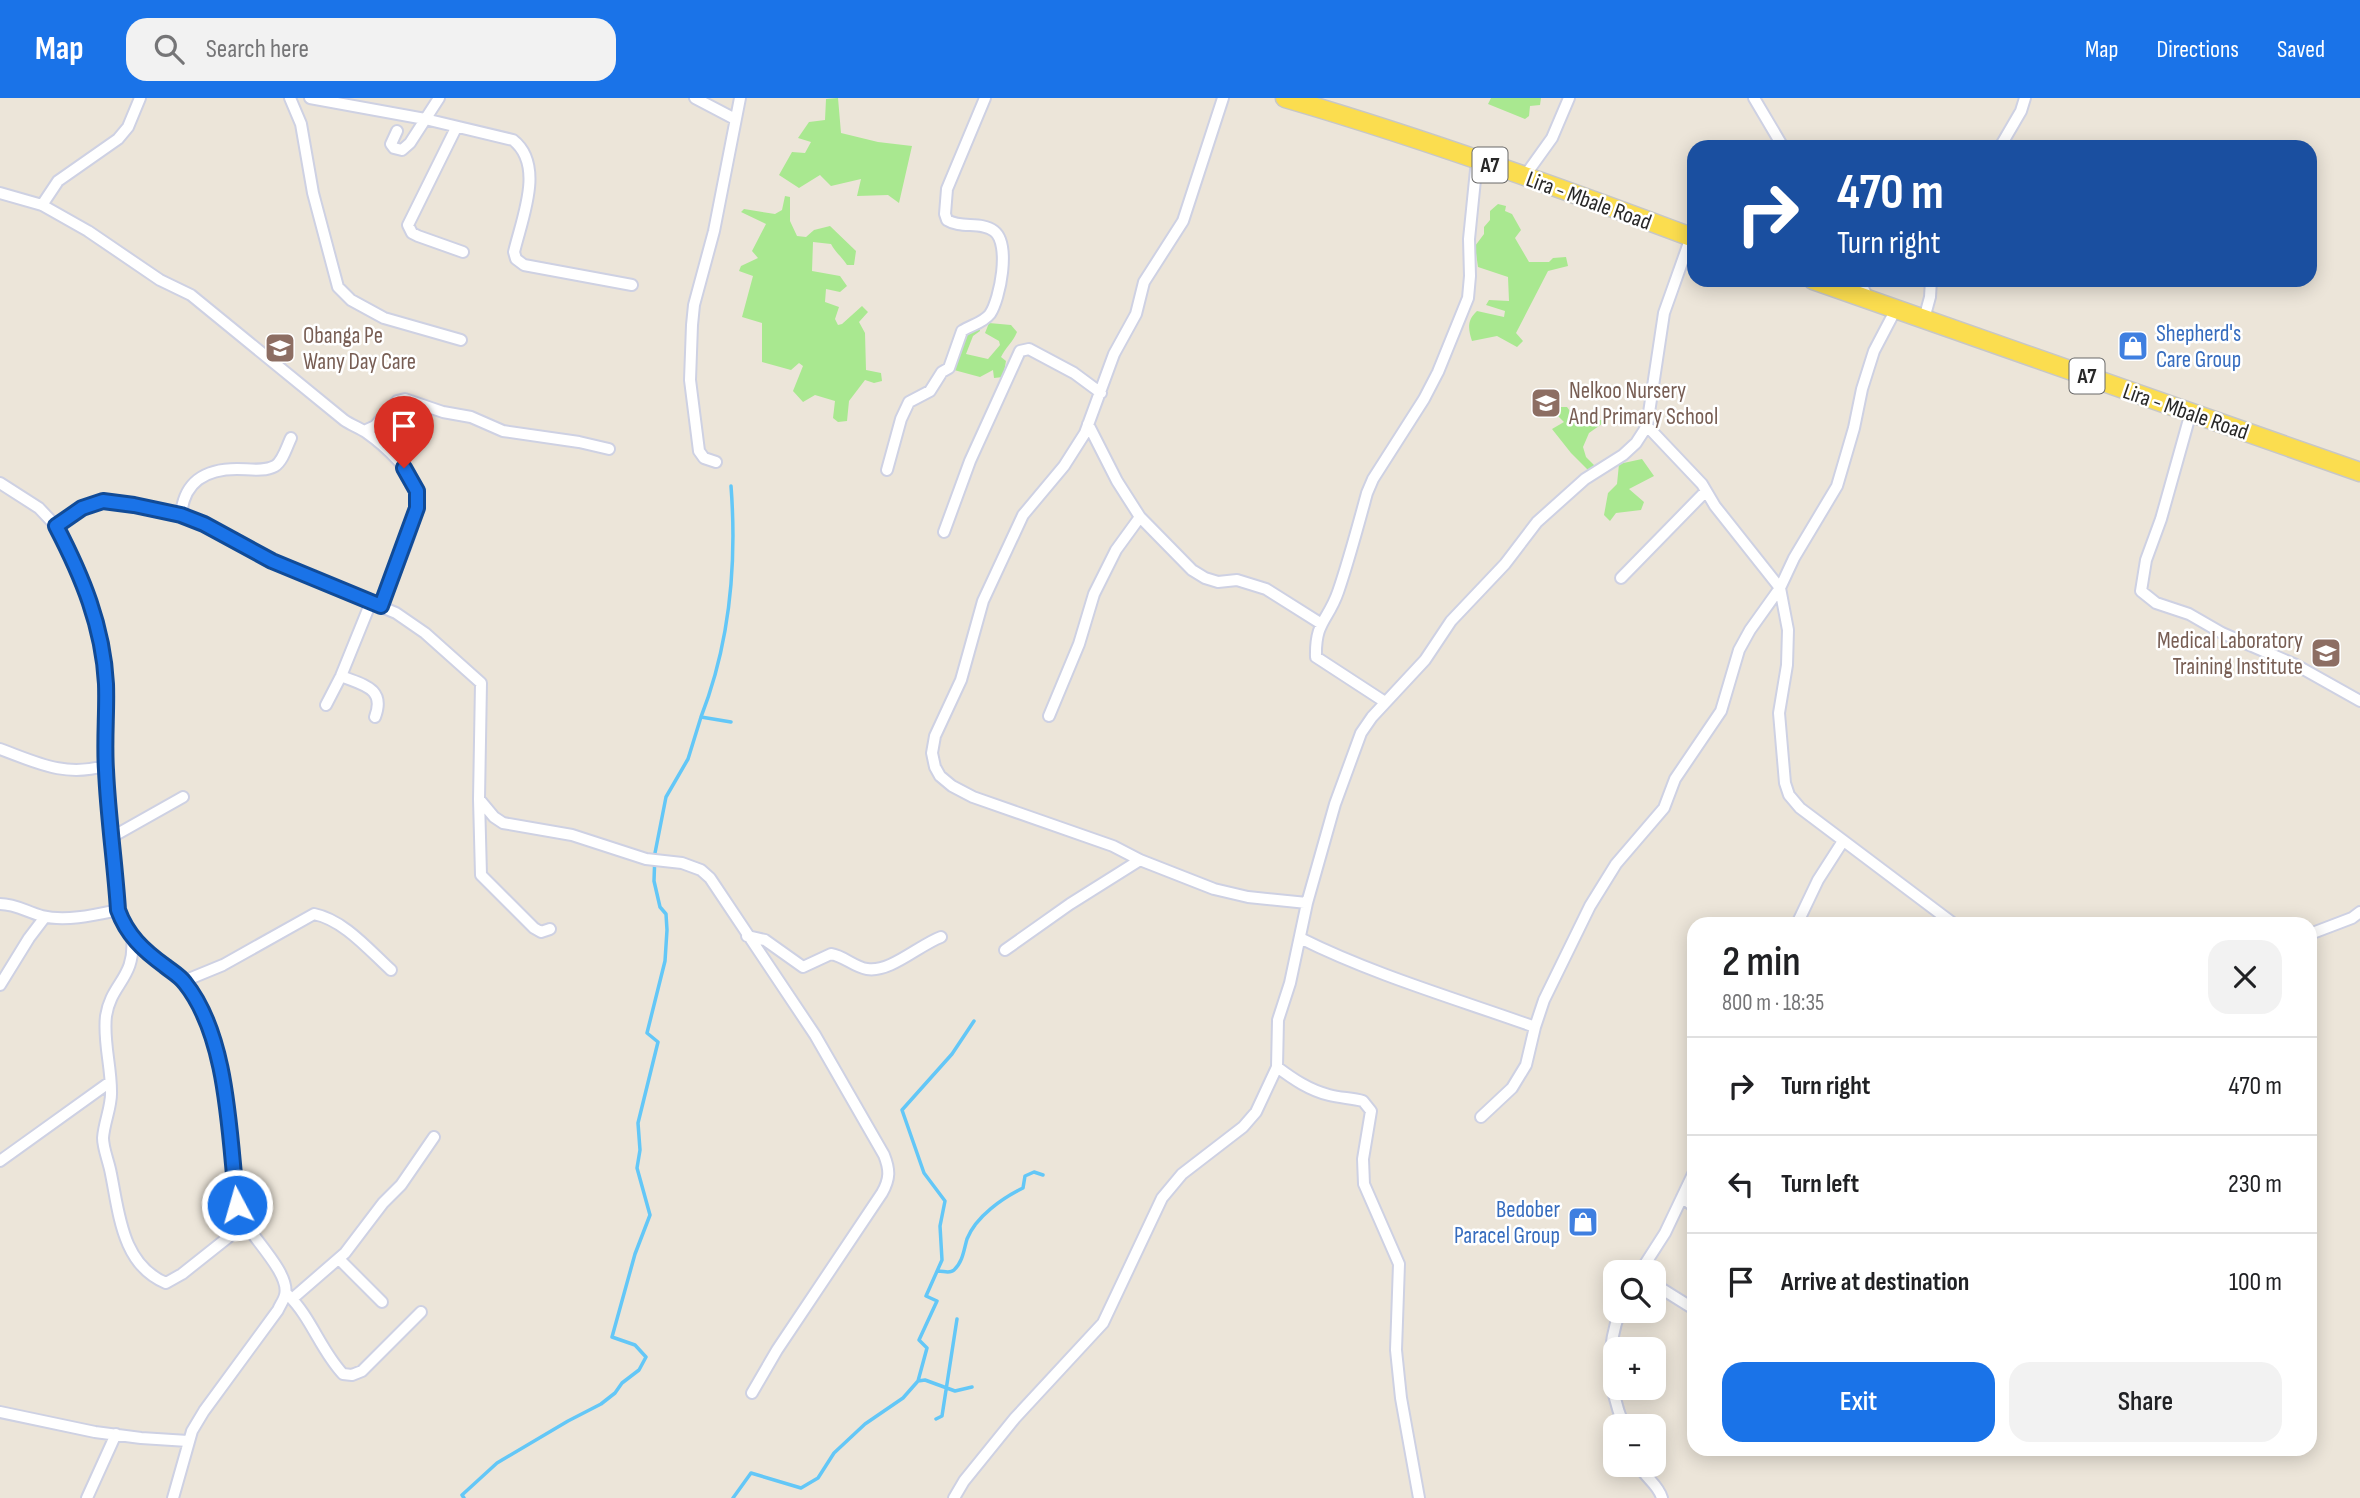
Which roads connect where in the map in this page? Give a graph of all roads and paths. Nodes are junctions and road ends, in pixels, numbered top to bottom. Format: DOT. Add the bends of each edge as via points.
graph roads {
  1 [pos="140,98"];
  2 [pos="290,98"];
  3 [pos="310,98"];
  4 [pos="439,98"];
  5 [pos="695,98"];
  6 [pos="740,98"];
  7 [pos="985,98"];
  8 [pos="1223,98"];
  9 [pos="1285,98"];
  10 [pos="1569,98"];
  11 [pos="1754,98"];
  12 [pos="2025,98"];
  13 [pos="425,119"];
  14 [pos="735,119"];
  15 [pos="456,128"];
  16 [pos="397,131"];
  17 [pos="1779,140"];
  18 [pos="2004,140"];
  19 [pos="1477,160"];
  20 [pos="1524,177"];
  21 [pos="0,193"];
  22 [pos="42,205"];
  23 [pos="1687,235"];
  24 [pos="463,253"];
  25 [pos="1687,253"];
  26 [pos="632,285"];
  27 [pos="1833,287"];
  28 [pos="1862,287"];
  29 [pos="1931,287"];
  30 [pos="1869,300"];
  31 [pos="1896,309"];
  32 [pos="1924,319"];
  33 [pos="461,340"];
  34 [pos="1101,393"];
  35 [pos="2191,412"];
  36 [pos="1088,424"];
  37 [pos="1647,426"];
  38 [pos="364,431"];
  39 [pos="291,438"];
  40 [pos="609,449"];
  41 [pos="716,462"];
  42 [pos="887,470"];
  43 [pos="2360,472"];
  44 [pos="0,483"];
  45 [pos="1706,491"];
  46 [pos="181,515"];
  47 [pos="1140,517"];
  48 [pos="56,526"];
  49 [pos="944,532"];
  50 [pos="1621,578"];
  51 [pos="1780,588"];
  52 [pos="376,604"];
  53 [pos="1320,623"];
  54 [pos="341,676"];
  55 [pos="2360,701"];
  56 [pos="1385,702"];
  57 [pos="326,705"];
  58 [pos="1049,716"];
  59 [pos="375,717"];
  60 [pos="0,749"];
  61 [pos="105,766"];
  62 [pos="183,797"];
  63 [pos="479,799"];
  64 [pos="112,837"];
  65 [pos="1843,841"];
  66 [pos="1140,860"];
  67 [pos="1307,903"];
  68 [pos="0,904"];
  69 [pos="118,910"];
  70 [pos="2360,912"];
  71 [pos="45,917"];
  72 [pos="1800,917"];
  73 [pos="1945,917"];
  74 [pos="550,929"];
  75 [pos="2317,930"];
  76 [pos="747,936"];
  77 [pos="941,937"];
  78 [pos="132,938"];
  79 [pos="1300,938"];
  80 [pos="1006,950"];
  81 [pos="391,970"];
  82 [pos="184,981"];
  83 [pos="0,985"];
  84 [pos="1535,1027"];
  85 [pos="1277,1067"];
  86 [pos="110,1082"];
  87 [pos="1481,1117"];
  88 [pos="434,1137"];
  89 [pos="0,1161"];
  90 [pos="1687,1187"];
  91 [pos="1682,1197"];
  92 [pos="1687,1201"];
  93 [pos="246,1224"];
  94 [pos="339,1259"];
  95 [pos="1648,1260"];
  96 [pos="1666,1292"];
  97 [pos="289,1296"];
  98 [pos="382,1303"];
  99 [pos="1687,1305"];
  100 [pos="421,1312"];
  101 [pos="1616,1323"];
  102 [pos="752,1393"];
  103 [pos="0,1412"];
  104 [pos="1620,1414"];
  105 [pos="117,1434"];
  106 [pos="188,1441"];
  107 [pos="1648,1477"];
  108 [pos="87,1498"];
  109 [pos="173,1498"];
  110 [pos="954,1498"];
  111 [pos="1419,1498"];
  112 [pos="1662,1498"];
  1 -- 22 [label="street" via="118,139 58,181"];
  2 -- 33 [label="street" via="301,124 313,193 338,287 351,300 384,318"];
  3 -- 13 [label="street"];
  4 -- 13 [label="street"];
  5 -- 14 [label="street"];
  6 -- 14 [label="street"];
  7 -- 42 [label="street" via="947,189 945,214 955,224 988,228 997,234 1002,246 1000,290 987,317 962,331 950,368 941,372 930,391 909,402"];
  8 -- 34 [label="street" via="1182,221 1144,282 1136,314 1114,354"];
  9 -- 19 [label="main road, Lira - Mbale Road / A7"];
  10 -- 20 [label="street" via="1552,138"];
  11 -- 17 [label="street"];
  12 -- 18 [label="street"];
  13 -- 15 [label="street"];
  13 -- 16 [label="street" via="402,150 391,144"];
  14 -- 41 [label="street" via="692,325 690,380 699,451"];
  15 -- 24 [label="street" via="408,225 412,233"];
  15 -- 26 [label="street" via="513,140 525,154 530,179 514,252 520,264"];
  19 -- 20 [label="main road, Lira - Mbale Road / A7"];
  19 -- 53 [label="street" via="1468,298 1424,399 1370,486 1337,595"];
  20 -- 23 [label="main road, Lira - Mbale Road / A7"];
  21 -- 22 [label="street"];
  22 -- 38 [label="street" via="191,295 344,420"];
  25 -- 37 [label="street" via="1664,313"];
  27 -- 30 [label="main road, Lira - Mbale Road / A7"];
  28 -- 30 [label="street"];
  29 -- 32 [label="street"];
  30 -- 31 [label="main road, Lira - Mbale Road / A7"];
  31 -- 32 [label="main road, Lira - Mbale Road / A7"];
  31 -- 51 [label="street" via="1874,351 1837,486"];
  32 -- 35 [label="main road, Lira - Mbale Road / A7"];
  34 -- 36 [label="street"];
  34 -- 49 [label="street" via="1029,349 1020,351 970,461"];
  35 -- 43 [label="main road, Lira - Mbale Road / A7"];
  35 -- 55 [label="street" via="2146,560 2141,591 2156,603 2296,665"];
  36 -- 47 [label="street"];
  36 -- 66 [label="street" via="1064,466 1023,515 995,572 932,753 938,773 956,788"];
  37 -- 45 [label="street"];
  37 -- 56 [label="street" via="1623,455 1586,479 1537,522 1451,621 1410,678"];
  38 -- 40 [label="street" via="405,399 503,431"];
  38 -- 52 [label="street" via="399,462 412,478 418,496 408,537"];
  39 -- 46 [label="street" via="274,466 203,476 184,496"];
  44 -- 48 [label="street" via="39,508"];
  45 -- 50 [label="street"];
  45 -- 51 [label="street"];
  46 -- 48 [label="street" via="103,501 82,508"];
  46 -- 52 [label="street" via="272,561"];
  47 -- 53 [label="street" via="1205,578 1237,580 1266,589"];
  47 -- 58 [label="street" via="1116,550 1094,594"];
  48 -- 61 [label="street" via="78,569 100,639 106,685"];
  51 -- 65 [label="street" via="1788,630 1779,713 1785,783 1800,808"];
  51 -- 84 [label="street" via="1750,630 1721,710 1675,779 1664,808 1616,864 1590,906"];
  52 -- 54 [label="street"];
  52 -- 63 [label="street" via="425,633 481,682"];
  53 -- 56 [label="street" via="1316,657"];
  54 -- 57 [label="street"];
  54 -- 59 [label="street" via="376,694 380,705"];
  56 -- 67 [label="street" via="1361,733"];
  60 -- 61 [label="street" via="52,769 88,771"];
  61 -- 64 [label="street"];
  62 -- 64 [label="street"];
  63 -- 74 [label="street" via="481,876 534,928 541,932"];
  63 -- 76 [label="street" via="500,822 572,835 646,859 701,870"];
  64 -- 69 [label="street"];
  65 -- 72 [label="street"];
  65 -- 73 [label="street"];
  66 -- 67 [label="street" via="1235,895"];
  66 -- 80 [label="street"];
  67 -- 79 [label="street"];
  68 -- 71 [label="street"];
  69 -- 71 [label="street"];
  69 -- 78 [label="street"];
  70 -- 75 [label="street"];
  71 -- 83 [label="street"];
  76 -- 77 [label="street" via="765,940 803,967 831,954 869,969 890,965"];
  76 -- 102 [label="street" via="815,1035 890,1169 882,1193"];
  78 -- 82 [label="street"];
  78 -- 86 [label="street" via="132,965 107,1014"];
  79 -- 84 [label="street"];
  79 -- 85 [label="street" via="1278,1020"];
  81 -- 82 [label="street" via="346,930 314,914 223,965"];
  82 -- 93 [label="street" via="215,1047 237,1205"];
  84 -- 87 [label="street" via="1526,1065 1512,1088"];
  85 -- 110 [label="street" via="1256,1112 1243,1127 1182,1174 1161,1198 1103,1323 1014,1418"];
  85 -- 111 [label="street" via="1314,1090 1363,1101 1371,1111 1364,1184 1399,1264 1396,1350"];
  86 -- 89 [label="street"];
  86 -- 93 [label="street" via="103,1141 121,1227 129,1247 151,1274 166,1283 171,1281"];
  88 -- 94 [label="street"];
  90 -- 91 [label="street"];
  91 -- 92 [label="street"];
  91 -- 95 [label="street"];
  93 -- 97 [label="street" via="277,1268"];
  94 -- 97 [label="street"];
  94 -- 98 [label="street"];
  96 -- 99 [label="street"];
  97 -- 100 [label="street" via="343,1374 362,1370"];
  97 -- 106 [label="street" via="204,1411"];
  101 -- 104 [label="street" via="1608,1357"];
  103 -- 105 [label="street"];
  105 -- 106 [label="street"];
  105 -- 108 [label="street"];
  106 -- 109 [label="street"];
  107 -- 112 [label="street"];
}
